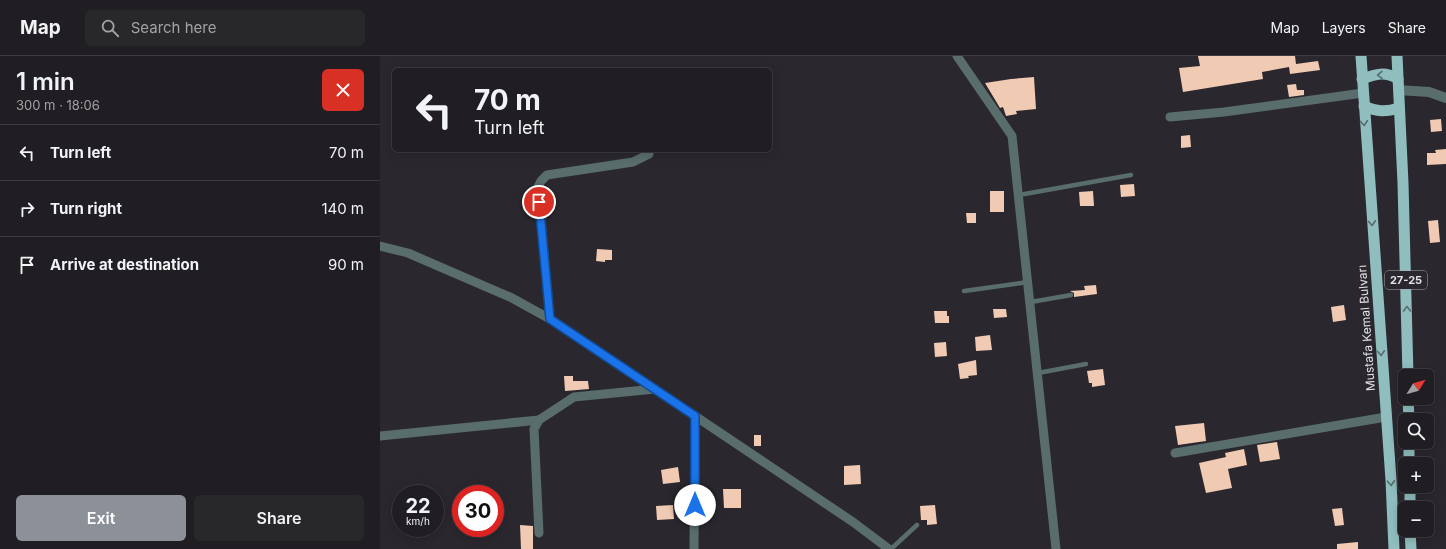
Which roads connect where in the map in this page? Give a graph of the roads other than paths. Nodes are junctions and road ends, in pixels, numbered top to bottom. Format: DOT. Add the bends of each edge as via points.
graph roads {
  1 [pos="957,56"];
  2 [pos="1361,56"];
  3 [pos="1397,56"];
  4 [pos="1362,80"];
  5 [pos="1398,84"];
  6 [pos="1363,93"];
  7 [pos="1446,98"];
  8 [pos="1364,106"];
  9 [pos="1399,108"];
  10 [pos="1170,117"];
  11 [pos="650,154"];
  12 [pos="1130,175"];
  13 [pos="1019,195"];
  14 [pos="380,246"];
  15 [pos="1028,282"];
  16 [pos="964,291"];
  17 [pos="1071,295"];
  18 [pos="1031,302"];
  19 [pos="550,319"];
  20 [pos="1086,364"];
  21 [pos="1408,369"];
  22 [pos="1038,373"];
  23 [pos="655,389"];
  24 [pos="695,416"];
  25 [pos="1386,417"];
  26 [pos="539,420"];
  27 [pos="380,436"];
  28 [pos="1175,453"];
  29 [pos="917,525"];
  30 [pos="539,533"];
  31 [pos="1410,537"];
  32 [pos="887,548"];
  33 [pos="694,549"];
  34 [pos="1056,549"];
  35 [pos="1394,549"];
  36 [pos="1411,549"];
  1 -- 13 [label="street" via="1012,136"];
  2 -- 4 [label="highway, Mustafa Kemal Bulvarı / 27-25"];
  3 -- 5 [label="highway, 27-25"];
  5 -- 4 [label="highway, one-way" via="1391,75 1381,73"];
  4 -- 6 [label="highway, Mustafa Kemal Bulvarı / 27-25"];
  5 -- 7 [label="street"];
  5 -- 9 [label="highway, 27-25"];
  6 -- 8 [label="highway, Mustafa Kemal Bulvarı / 27-25"];
  6 -- 10 [label="street"];
  8 -- 9 [label="highway" via="1374,111 1386,112"];
  8 -- 25 [label="highway, Mustafa Kemal Bulvarı / 27-25, one-way"];
  21 -- 9 [label="highway, 27-25, one-way"];
  11 -- 19 [label="street" via="633,162 547,175 541,181 538,187"];
  12 -- 13 [label="lane"];
  13 -- 15 [label="street"];
  14 -- 19 [label="street" via="415,256 512,298"];
  15 -- 16 [label="lane"];
  15 -- 18 [label="street"];
  17 -- 18 [label="lane"];
  18 -- 22 [label="street"];
  19 -- 23 [label="street"];
  20 -- 22 [label="lane"];
  22 -- 34 [label="street"];
  23 -- 24 [label="street"];
  23 -- 26 [label="street" via="574,397"];
  24 -- 32 [label="street" via="853,522"];
  24 -- 33 [label="street"];
  25 -- 28 [label="street"];
  25 -- 35 [label="highway, Mustafa Kemal Bulvarı / 27-25, one-way"];
  26 -- 27 [label="street"];
  26 -- 30 [label="street" via="534,429"];
  29 -- 32 [label="lane"];
  31 -- 36 [label="highway"];
}
